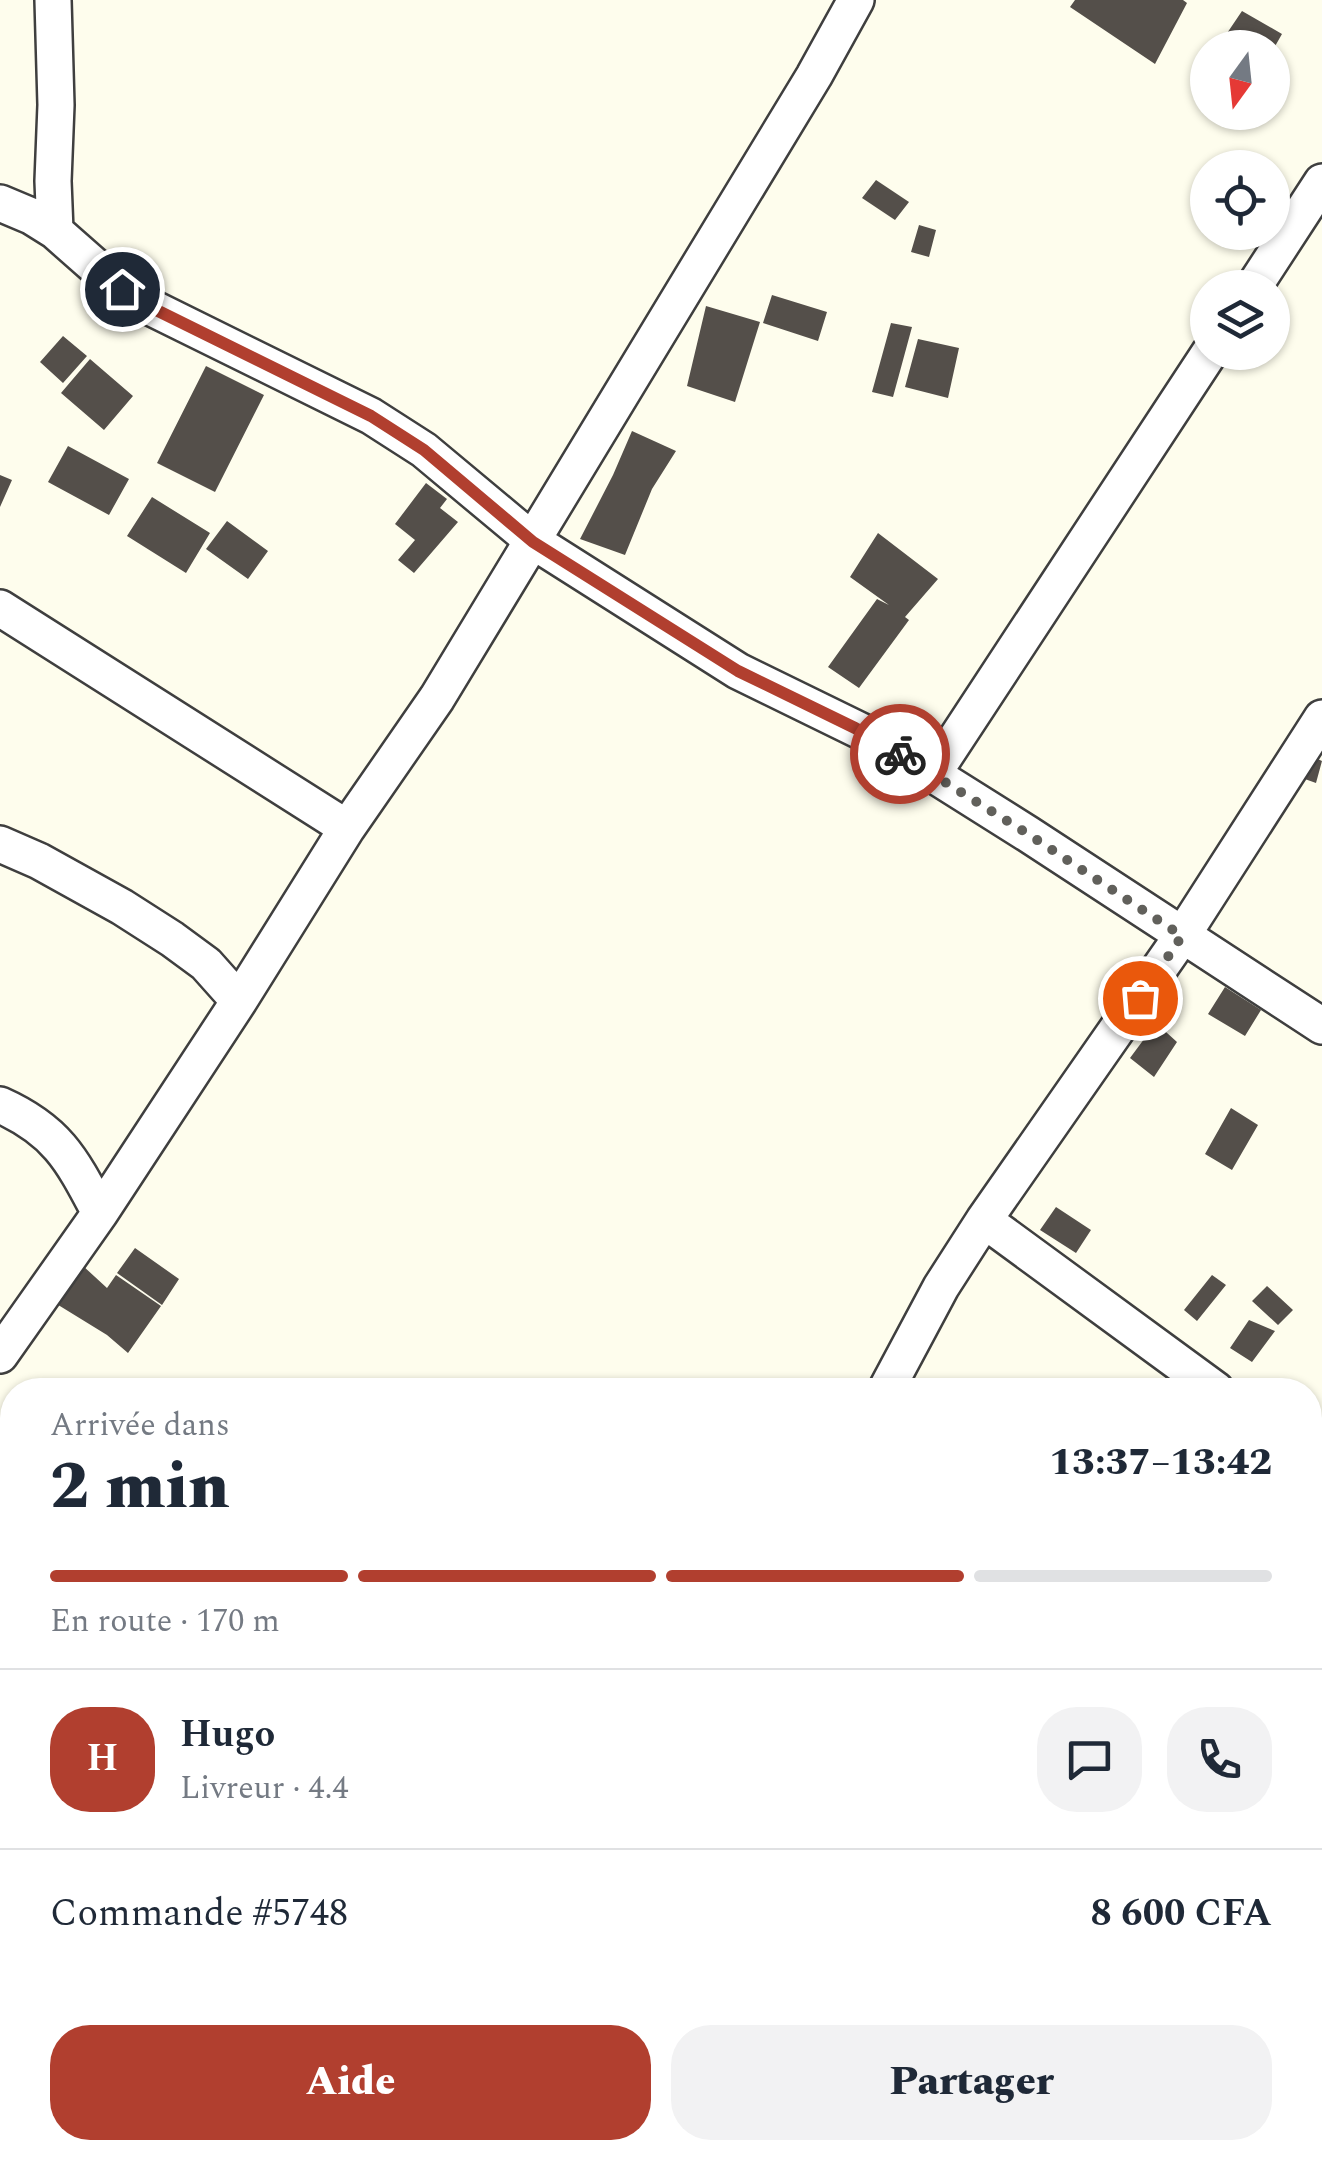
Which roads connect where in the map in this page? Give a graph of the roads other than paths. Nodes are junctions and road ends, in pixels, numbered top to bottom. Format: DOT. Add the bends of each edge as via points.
graph roads {
  1 [pos="53,0"];
  2 [pos="856,0"];
  3 [pos="1322,182"];
  4 [pos="0,203"];
  5 [pos="55,231"];
  6 [pos="1265,270"];
  7 [pos="1198,370"];
  8 [pos="533,542"];
  9 [pos="0,608"];
  10 [pos="1322,718"];
  11 [pos="932,774"];
  12 [pos="348,828"];
  13 [pos="0,844"];
  14 [pos="1182,936"];
  15 [pos="239,1001"];
  16 [pos="1322,1026"];
  17 [pos="0,1105"];
  18 [pos="100,1213"];
  19 [pos="984,1220"];
  20 [pos="0,1355"];
  21 [pos="892,1378"];
  22 [pos="1200,1378"];
  1 -- 5 [label="street"];
  2 -- 8 [label="street"];
  3 -- 6 [label="street"];
  4 -- 5 [label="street"];
  5 -- 8 [label="street" via="138,301 322,391 424,450"];
  7 -- 11 [label="street"];
  8 -- 11 [label="street" via="738,671"];
  8 -- 12 [label="street"];
  9 -- 12 [label="street"];
  10 -- 14 [label="street"];
  11 -- 14 [label="street"];
  12 -- 15 [label="street"];
  13 -- 15 [label="street" via="172,939"];
  14 -- 16 [label="street"];
  14 -- 19 [label="street"];
  15 -- 18 [label="street"];
  17 -- 18 [label="street" via="48,1134 72,1160"];
  18 -- 20 [label="street"];
  19 -- 21 [label="street"];
  19 -- 22 [label="street"];
}
